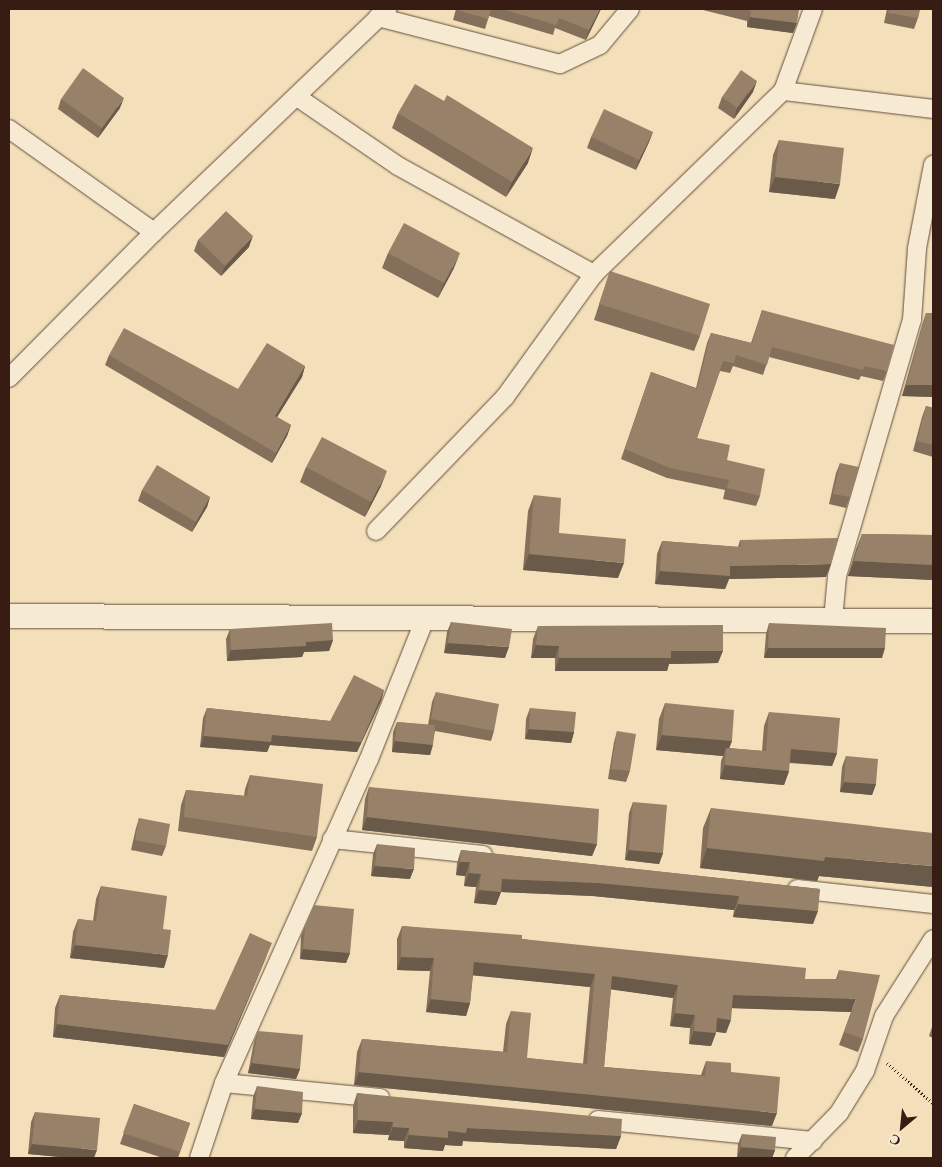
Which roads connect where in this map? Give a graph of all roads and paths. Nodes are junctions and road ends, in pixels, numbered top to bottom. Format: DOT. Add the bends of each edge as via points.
graph roads {
  1 [pos="630,9"];
  2 [pos="813,9"];
  3 [pos="383,13"];
  4 [pos="783,91"];
  5 [pos="297,97"];
  6 [pos="933,109"];
  7 [pos="9,129"];
  8 [pos="933,165"];
  9 [pos="154,232"];
  10 [pos="594,274"];
  11 [pos="9,378"];
  12 [pos="376,531"];
  13 [pos="9,616"];
  14 [pos="425,618"];
  15 [pos="833,620"];
  16 [pos="933,621"];
  17 [pos="332,839"];
  18 [pos="500,857"];
  19 [pos="776,887"];
  20 [pos="933,904"];
  21 [pos="933,939"];
  22 [pos="877,1037"];
  23 [pos="224,1083"];
  24 [pos="400,1100"];
  25 [pos="933,1103"];
  26 [pos="577,1118"];
  27 [pos="813,1141"];
  28 [pos="199,1158"];
  29 [pos="795,1158"];
  1 -- 3 [label="street" via="600,45 560,64"];
  2 -- 4 [label="street"];
  3 -- 5 [label="street"];
  4 -- 6 [label="street"];
  4 -- 10 [label="street"];
  5 -- 9 [label="street"];
  5 -- 10 [label="street" via="398,166"];
  7 -- 9 [label="street"];
  8 -- 15 [label="street" via="917,248 912,320 837,576"];
  9 -- 11 [label="street"];
  10 -- 12 [label="street" via="506,397"];
  13 -- 14 [label="street"];
  14 -- 15 [label="street"];
  14 -- 17 [label="street"];
  15 -- 16 [label="street"];
  17 -- 18 [label="street"];
  17 -- 23 [label="street"];
  19 -- 20 [label="street"];
  21 -- 22 [label="street" via="884,1016"];
  22 -- 25 [label="path" via="883,1058"];
  22 -- 27 [label="street" via="865,1071 839,1112"];
  23 -- 24 [label="street"];
  23 -- 28 [label="street"];
  26 -- 27 [label="street"];
  27 -- 29 [label="street"];
}
